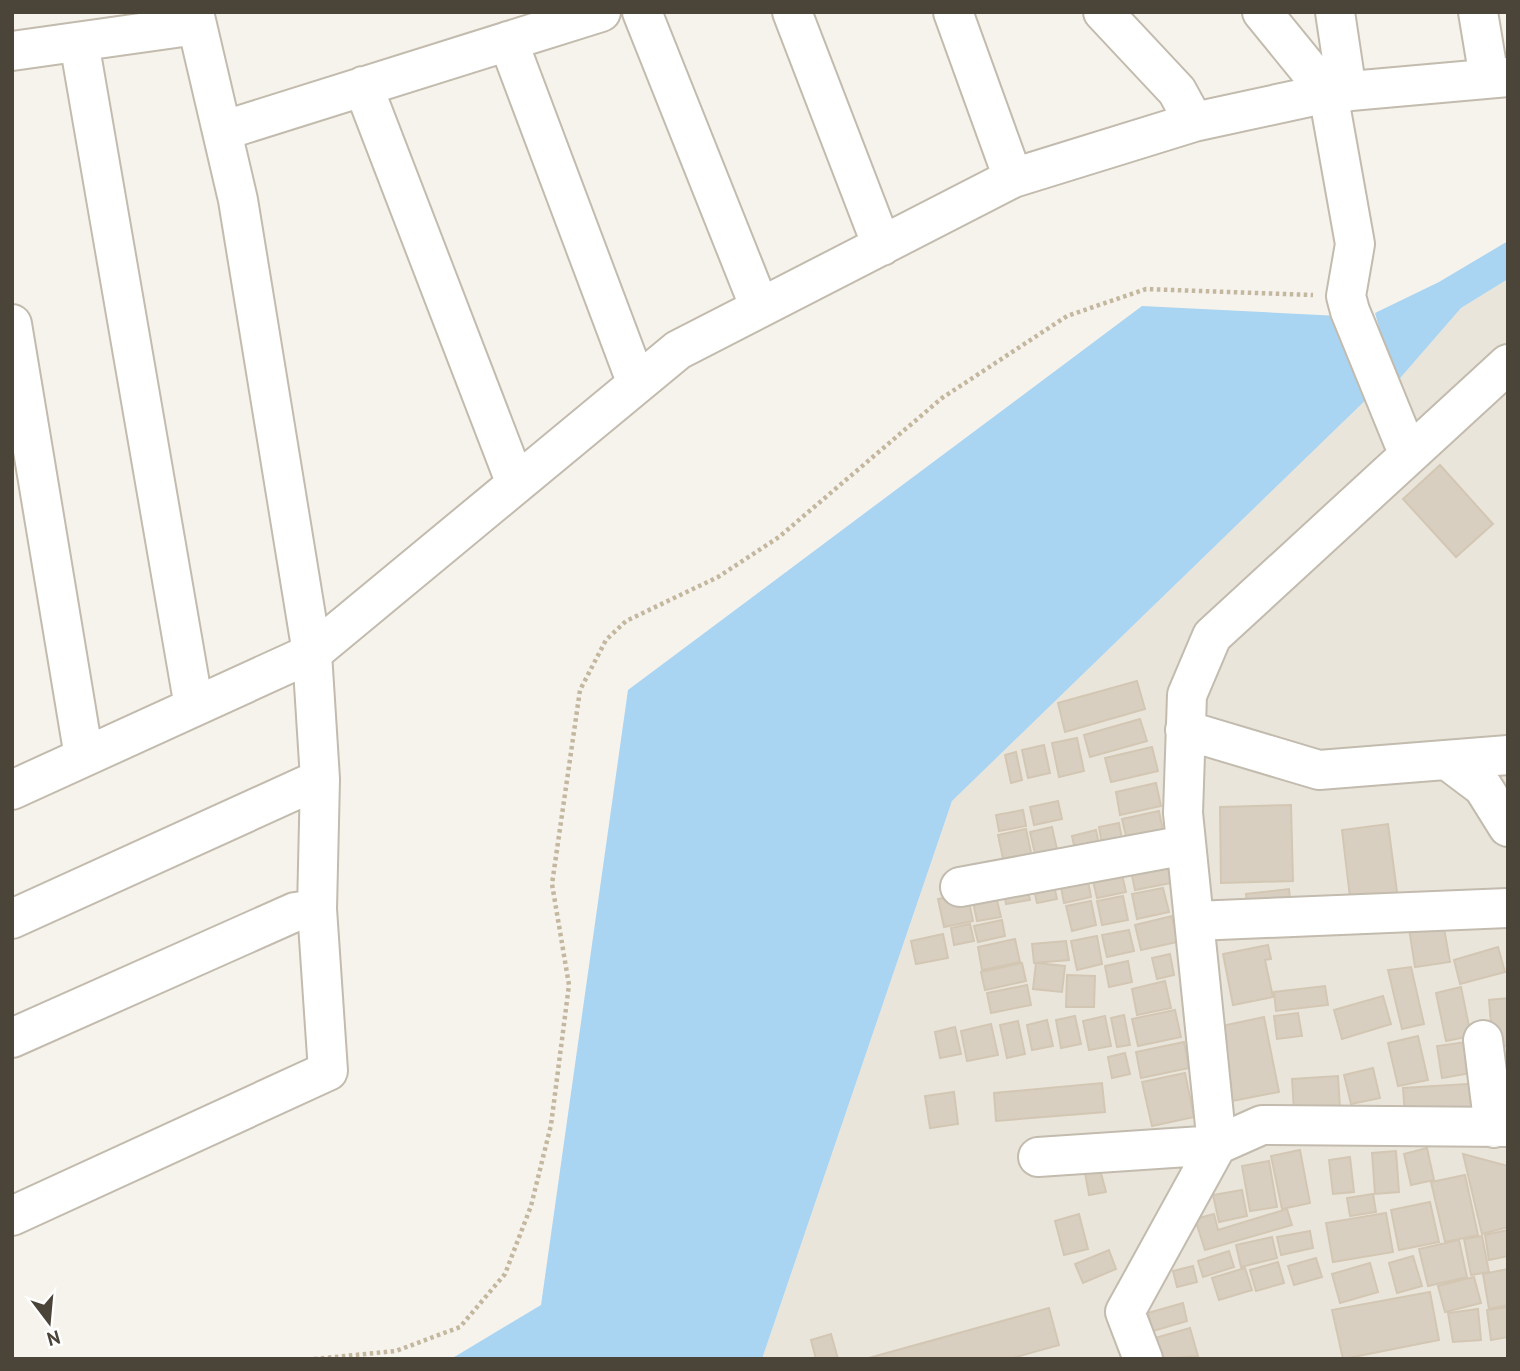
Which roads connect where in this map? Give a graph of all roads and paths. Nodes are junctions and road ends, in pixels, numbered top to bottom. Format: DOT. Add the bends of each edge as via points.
graph roads {
  1 [pos="601,12"];
  2 [pos="642,12"];
  3 [pos="792,12"];
  4 [pos="954,12"];
  5 [pos="1103,12"];
  6 [pos="1262,12"];
  7 [pos="1335,12"];
  8 [pos="1478,12"];
  9 [pos="196,18"];
  10 [pos="509,41"];
  11 [pos="79,42"];
  12 [pos="12,51"];
  13 [pos="1498,78"];
  14 [pos="363,86"];
  15 [pos="1337,92"];
  16 [pos="1194,122"];
  17 [pos="222,131"];
  18 [pos="1013,178"];
  19 [pos="882,246"];
  20 [pos="1348,303"];
  21 [pos="760,308"];
  22 [pos="12,324"];
  23 [pos="1508,364"];
  24 [pos="637,384"];
  25 [pos="1408,453"];
  26 [pos="516,484"];
  27 [pos="312,653"];
  28 [pos="194,707"];
  29 [pos="1185,730"];
  30 [pos="1508,755"];
  31 [pos="84,757"];
  32 [pos="1447,760"];
  33 [pos="320,779"];
  34 [pos="12,790"];
  35 [pos="1508,827"];
  36 [pos="1186,845"];
  37 [pos="960,887"];
  38 [pos="1508,908"];
  39 [pos="317,909"];
  40 [pos="12,919"];
  41 [pos="1195,921"];
  42 [pos="12,1038"];
  43 [pos="1483,1040"];
  44 [pos="1501,1128"];
  45 [pos="1217,1145"];
  46 [pos="1038,1157"];
  47 [pos="12,1216"];
  48 [pos="314,1359"];
  49 [pos="1143,1359"];
  1 -- 10 [label="street"];
  2 -- 21 [label="street"];
  3 -- 19 [label="street"];
  4 -- 18 [label="street"];
  5 -- 16 [label="street" via="1177,91"];
  6 -- 15 [label="street"];
  7 -- 15 [label="street"];
  8 -- 13 [label="street"];
  9 -- 11 [label="street"];
  9 -- 17 [label="street"];
  10 -- 14 [label="street"];
  10 -- 24 [label="street"];
  11 -- 12 [label="street"];
  11 -- 28 [label="street"];
  13 -- 15 [label="street"];
  14 -- 17 [label="street"];
  14 -- 26 [label="street"];
  15 -- 16 [label="street"];
  15 -- 20 [label="street" via="1356,244"];
  16 -- 18 [label="street"];
  17 -- 27 [label="street" via="238,200"];
  18 -- 19 [label="street"];
  19 -- 21 [label="street"];
  20 -- 25 [label="street"];
  20 -- 48 [label="path" via="1146,289 1068,316 942,398 779,537 718,578 626,621 606,640 580,690 552,884 569,985 551,1125 531,1206 505,1274 460,1327 396,1351"];
  21 -- 24 [label="street" via="678,350"];
  22 -- 31 [label="street"];
  23 -- 25 [label="street"];
  24 -- 26 [label="street"];
  25 -- 29 [label="street" via="1212,636 1186,695"];
  26 -- 27 [label="street"];
  27 -- 28 [label="street"];
  27 -- 33 [label="street"];
  28 -- 31 [label="street"];
  29 -- 32 [label="street" via="1319,770"];
  29 -- 36 [label="street" via="1182,813"];
  30 -- 32 [label="street"];
  31 -- 34 [label="street"];
  32 -- 35 [label="street" via="1483,787"];
  33 -- 39 [label="street"];
  33 -- 40 [label="street"];
  36 -- 37 [label="street"];
  36 -- 41 [label="street"];
  38 -- 41 [label="street"];
  39 -- 42 [label="street" via="295,912"];
  39 -- 47 [label="street" via="328,1071"];
  41 -- 45 [label="street"];
  43 -- 44 [label="street"];
  44 -- 45 [label="street" via="1262,1125"];
  45 -- 46 [label="street"];
  45 -- 49 [label="street" via="1125,1312"];
}
